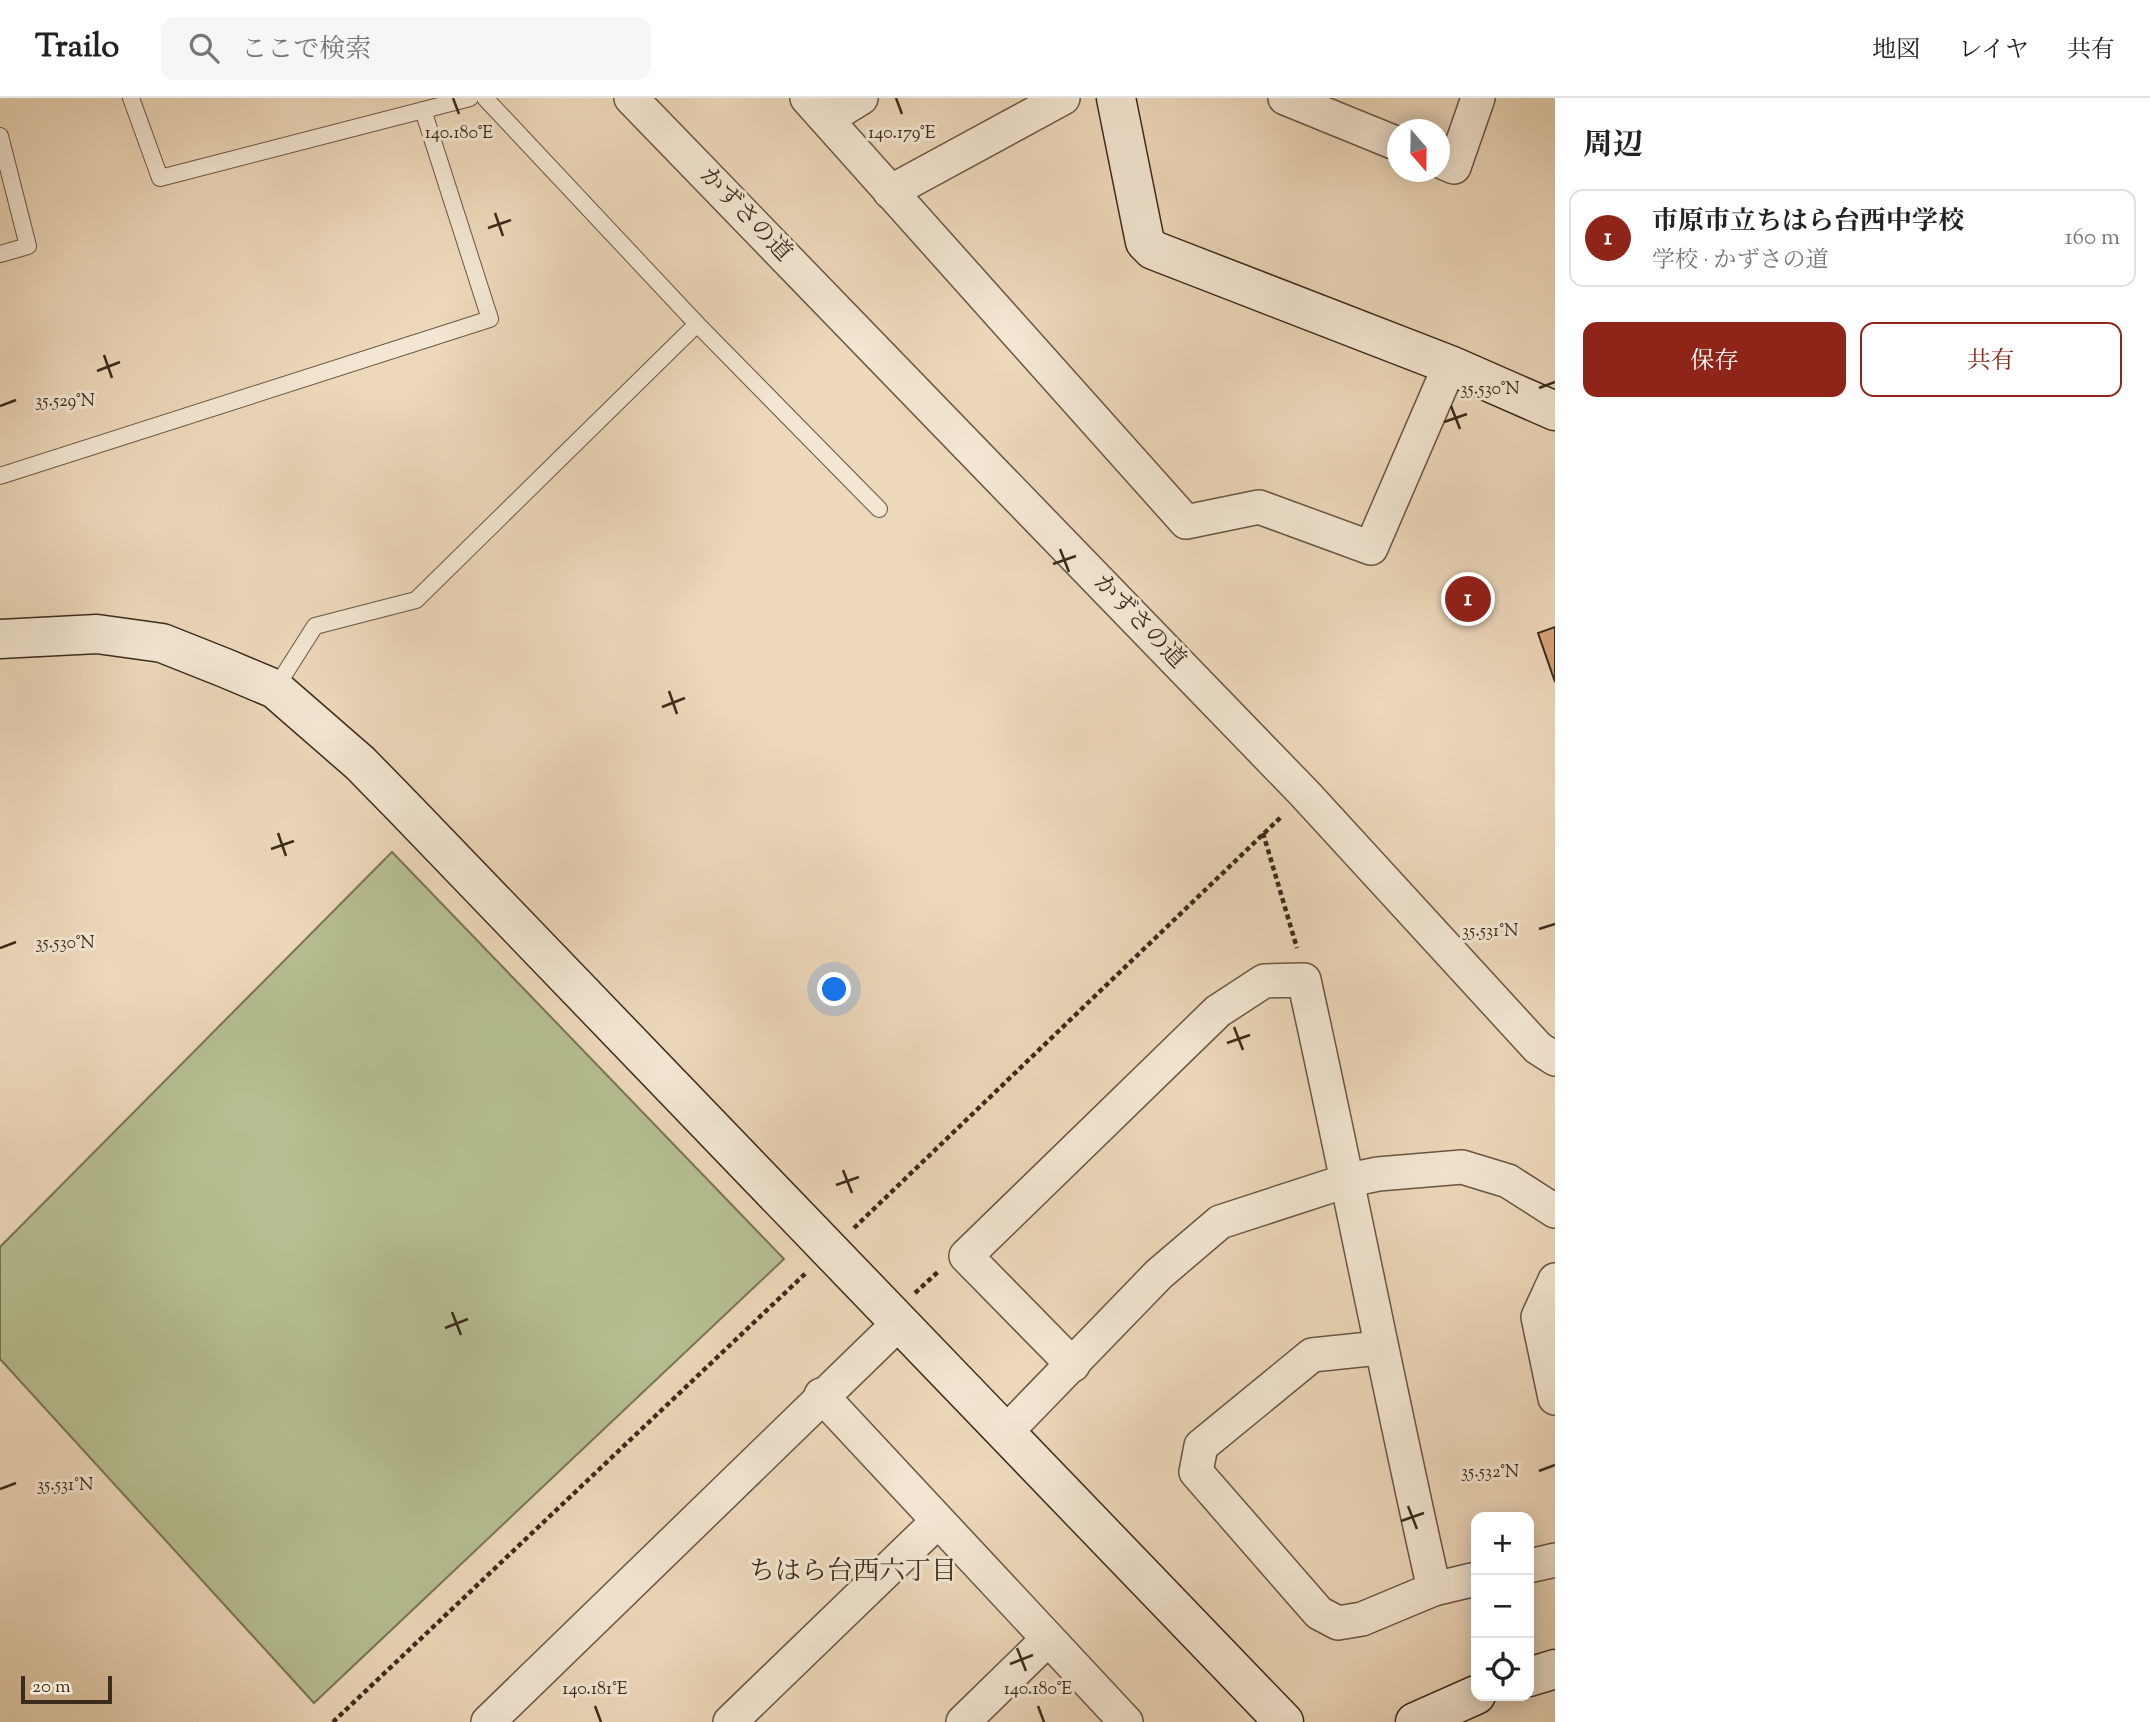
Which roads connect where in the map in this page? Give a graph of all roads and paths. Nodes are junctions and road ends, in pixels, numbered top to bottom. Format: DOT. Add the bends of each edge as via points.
graph roads {
  1 [pos="131,98"];
  2 [pos="470,98"];
  3 [pos="485,98"];
  4 [pos="631,98"];
  5 [pos="861,98"];
  6 [pos="1063,98"];
  7 [pos="1116,98"];
  8 [pos="1285,98"];
  9 [pos="1478,98"];
  10 [pos="817,109"];
  11 [pos="423,110"];
  12 [pos="0,136"];
  13 [pos="1387,140"];
  14 [pos="1450,165"];
  15 [pos="890,192"];
  16 [pos="0,254"];
  17 [pos="696,324"];
  18 [pos="1450,365"];
  19 [pos="1555,411"];
  20 [pos="0,476"];
  21 [pos="879,509"];
  22 [pos="0,639"];
  23 [pos="275,689"];
  24 [pos="1306,794"];
  25 [pos="1264,834"];
  26 [pos="1304,980"];
  27 [pos="1555,1059"];
  28 [pos="1349,1180"];
  29 [pos="1555,1211"];
  30 [pos="831,1250"];
  31 [pos="966,1256"];
  32 [pos="1555,1280"];
  33 [pos="896,1318"];
  34 [pos="1380,1348"];
  35 [pos="1073,1365"];
  36 [pos="821,1395"];
  37 [pos="1555,1398"];
  38 [pos="1007,1431"];
  39 [pos="936,1522"];
  40 [pos="1555,1560"];
  41 [pos="1534,1565"];
  42 [pos="1471,1580"];
  43 [pos="1434,1589"];
  44 [pos="1048,1639"];
  45 [pos="1555,1669"];
  46 [pos="1534,1675"];
  47 [pos="1471,1697"];
  48 [pos="333,1722"];
  49 [pos="488,1722"];
  50 [pos="730,1722"];
  51 [pos="963,1722"];
  52 [pos="1126,1722"];
  53 [pos="1284,1722"];
  54 [pos="1415,1722"];
  1 -- 11 [label="lane" via="160,178"];
  2 -- 11 [label="lane"];
  3 -- 17 [label="lane"];
  4 -- 24 [label="street, かずさの道"];
  5 -- 10 [label="street"];
  6 -- 15 [label="street"];
  7 -- 18 [label="street" via="1145,242 1153,250"];
  8 -- 13 [label="street"];
  9 -- 14 [label="street" via="1454,167"];
  10 -- 15 [label="street"];
  11 -- 20 [label="lane" via="490,319"];
  12 -- 16 [label="lane" via="28,246"];
  15 -- 18 [label="street" via="1186,522 1259,507 1371,548"];
  17 -- 21 [label="lane"];
  17 -- 23 [label="lane" via="416,600 315,626"];
  18 -- 19 [label="street"];
  22 -- 23 [label="street" via="97,634 162,643"];
  23 -- 30 [label="street" via="360,762"];
  24 -- 25 [label="path"];
  24 -- 27 [label="street, かずさの道" via="1538,1048"];
  25 -- 26 [label="path"];
  25 -- 30 [label="path"];
  26 -- 28 [label="street"];
  26 -- 31 [label="street" via="1264,981 1218,1011"];
  28 -- 29 [label="street" via="1462,1167 1508,1181"];
  28 -- 34 [label="street"];
  28 -- 35 [label="street" via="1220,1222 1159,1274"];
  30 -- 33 [label="street"];
  30 -- 48 [label="path"];
  31 -- 33 [label="path" via="960,1251"];
  31 -- 35 [label="street"];
  32 -- 37 [label="street" via="1538,1317"];
  33 -- 36 [label="street"];
  33 -- 38 [label="street"];
  34 -- 43 [label="street"];
  34 -- 43 [label="street" via="1312,1355 1201,1446 1196,1472 1319,1613 1338,1623 1362,1619"];
  35 -- 38 [label="street"];
  36 -- 39 [label="street"];
  36 -- 49 [label="street"];
  38 -- 53 [label="street"];
  39 -- 44 [label="street"];
  39 -- 50 [label="street"];
  40 -- 41 [label="street"];
  42 -- 43 [label="street"];
  44 -- 51 [label="street"];
  44 -- 52 [label="street"];
  45 -- 46 [label="street"];
  47 -- 54 [label="street"];
}
